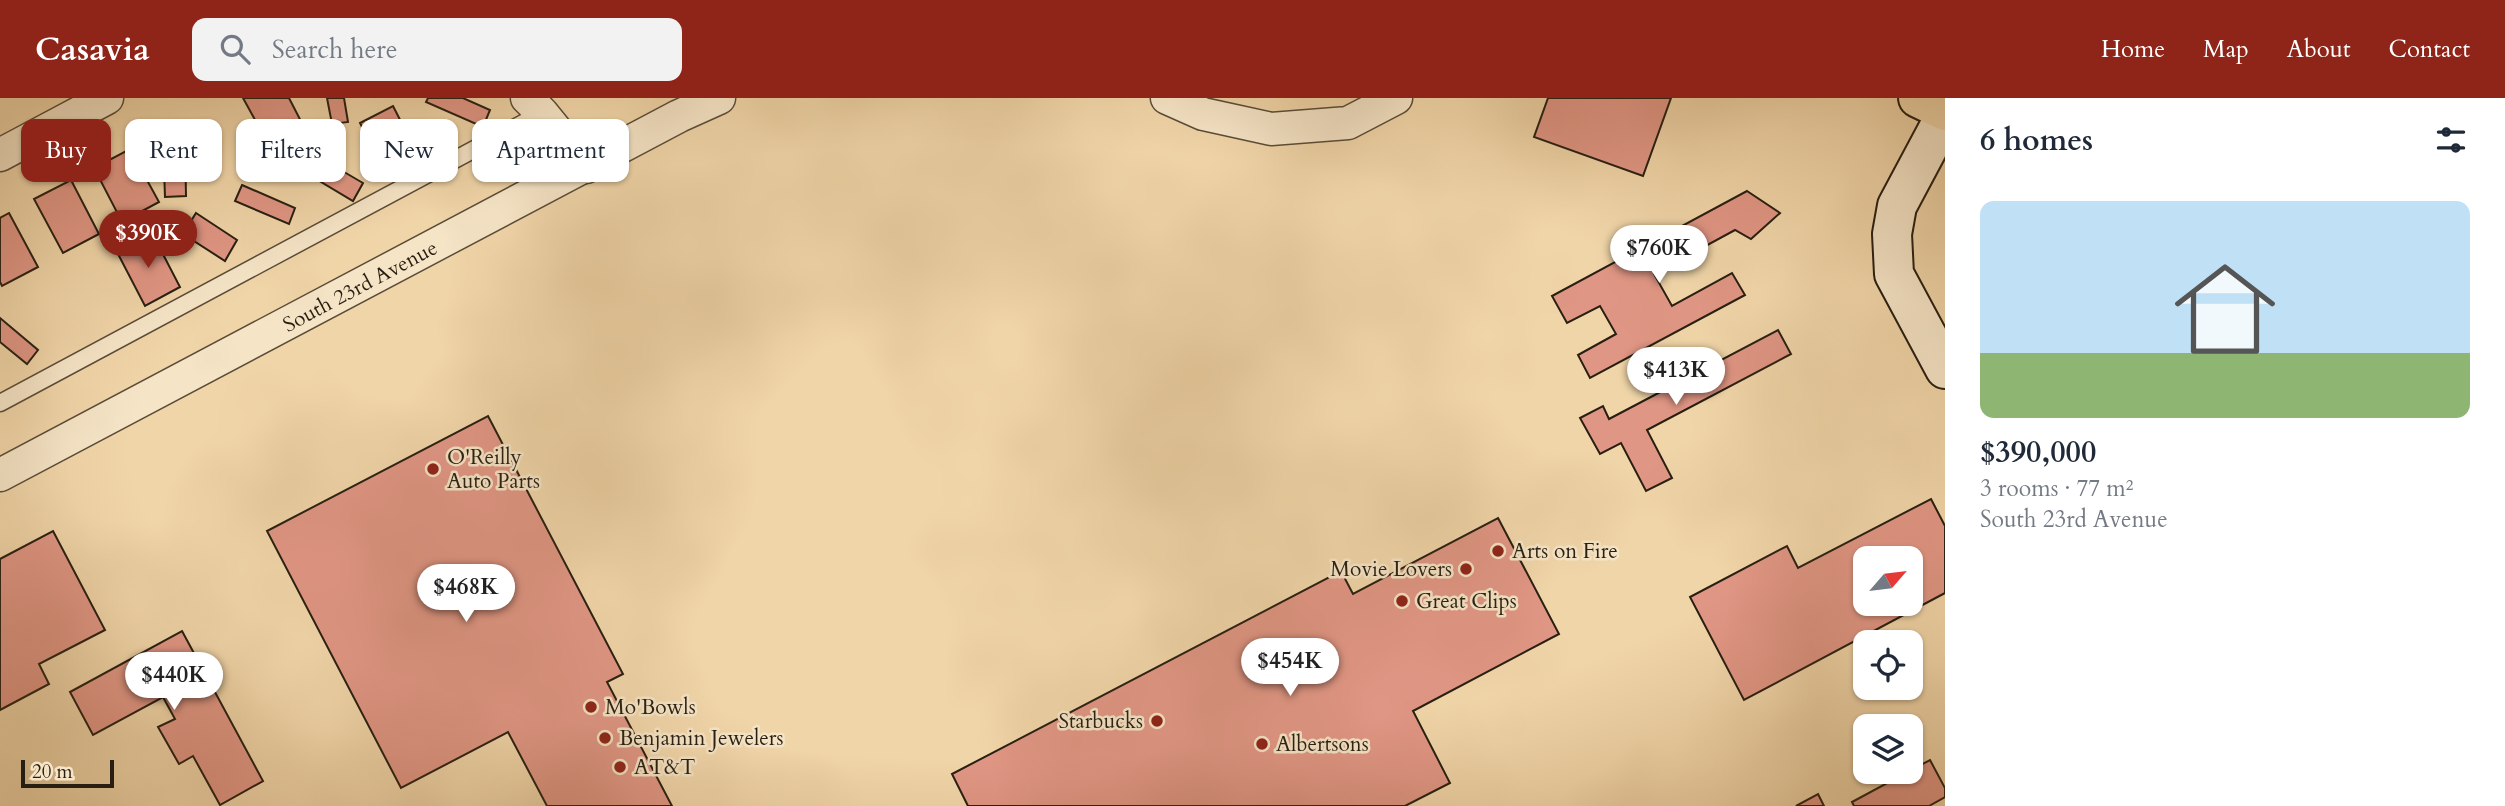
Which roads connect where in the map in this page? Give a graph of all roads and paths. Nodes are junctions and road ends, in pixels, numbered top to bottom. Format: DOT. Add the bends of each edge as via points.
graph roads {
  1 [pos="107,98"];
  2 [pos="719,98"];
  3 [pos="1167,98"];
  4 [pos="1396,98"];
  5 [pos="1917,98"];
  6 [pos="535,106"];
  7 [pos="1945,111"];
  8 [pos="1945,116"];
  9 [pos="629,143"];
  10 [pos="0,155"];
  11 [pos="557,182"];
  12 [pos="1945,369"];
  13 [pos="0,403"];
  14 [pos="0,475"];
  1 -- 10 [label="street"];
  2 -- 9 [label="street, South 23rd Avenue"];
  3 -- 4 [label="street" via="1203,114 1271,129 1348,123"];
  5 -- 7 [label="highway"];
  6 -- 13 [label="lane"];
  8 -- 12 [label="street" via="1897,206 1892,234 1894,274"];
  11 -- 14 [label="street, South 23rd Avenue"];
}
